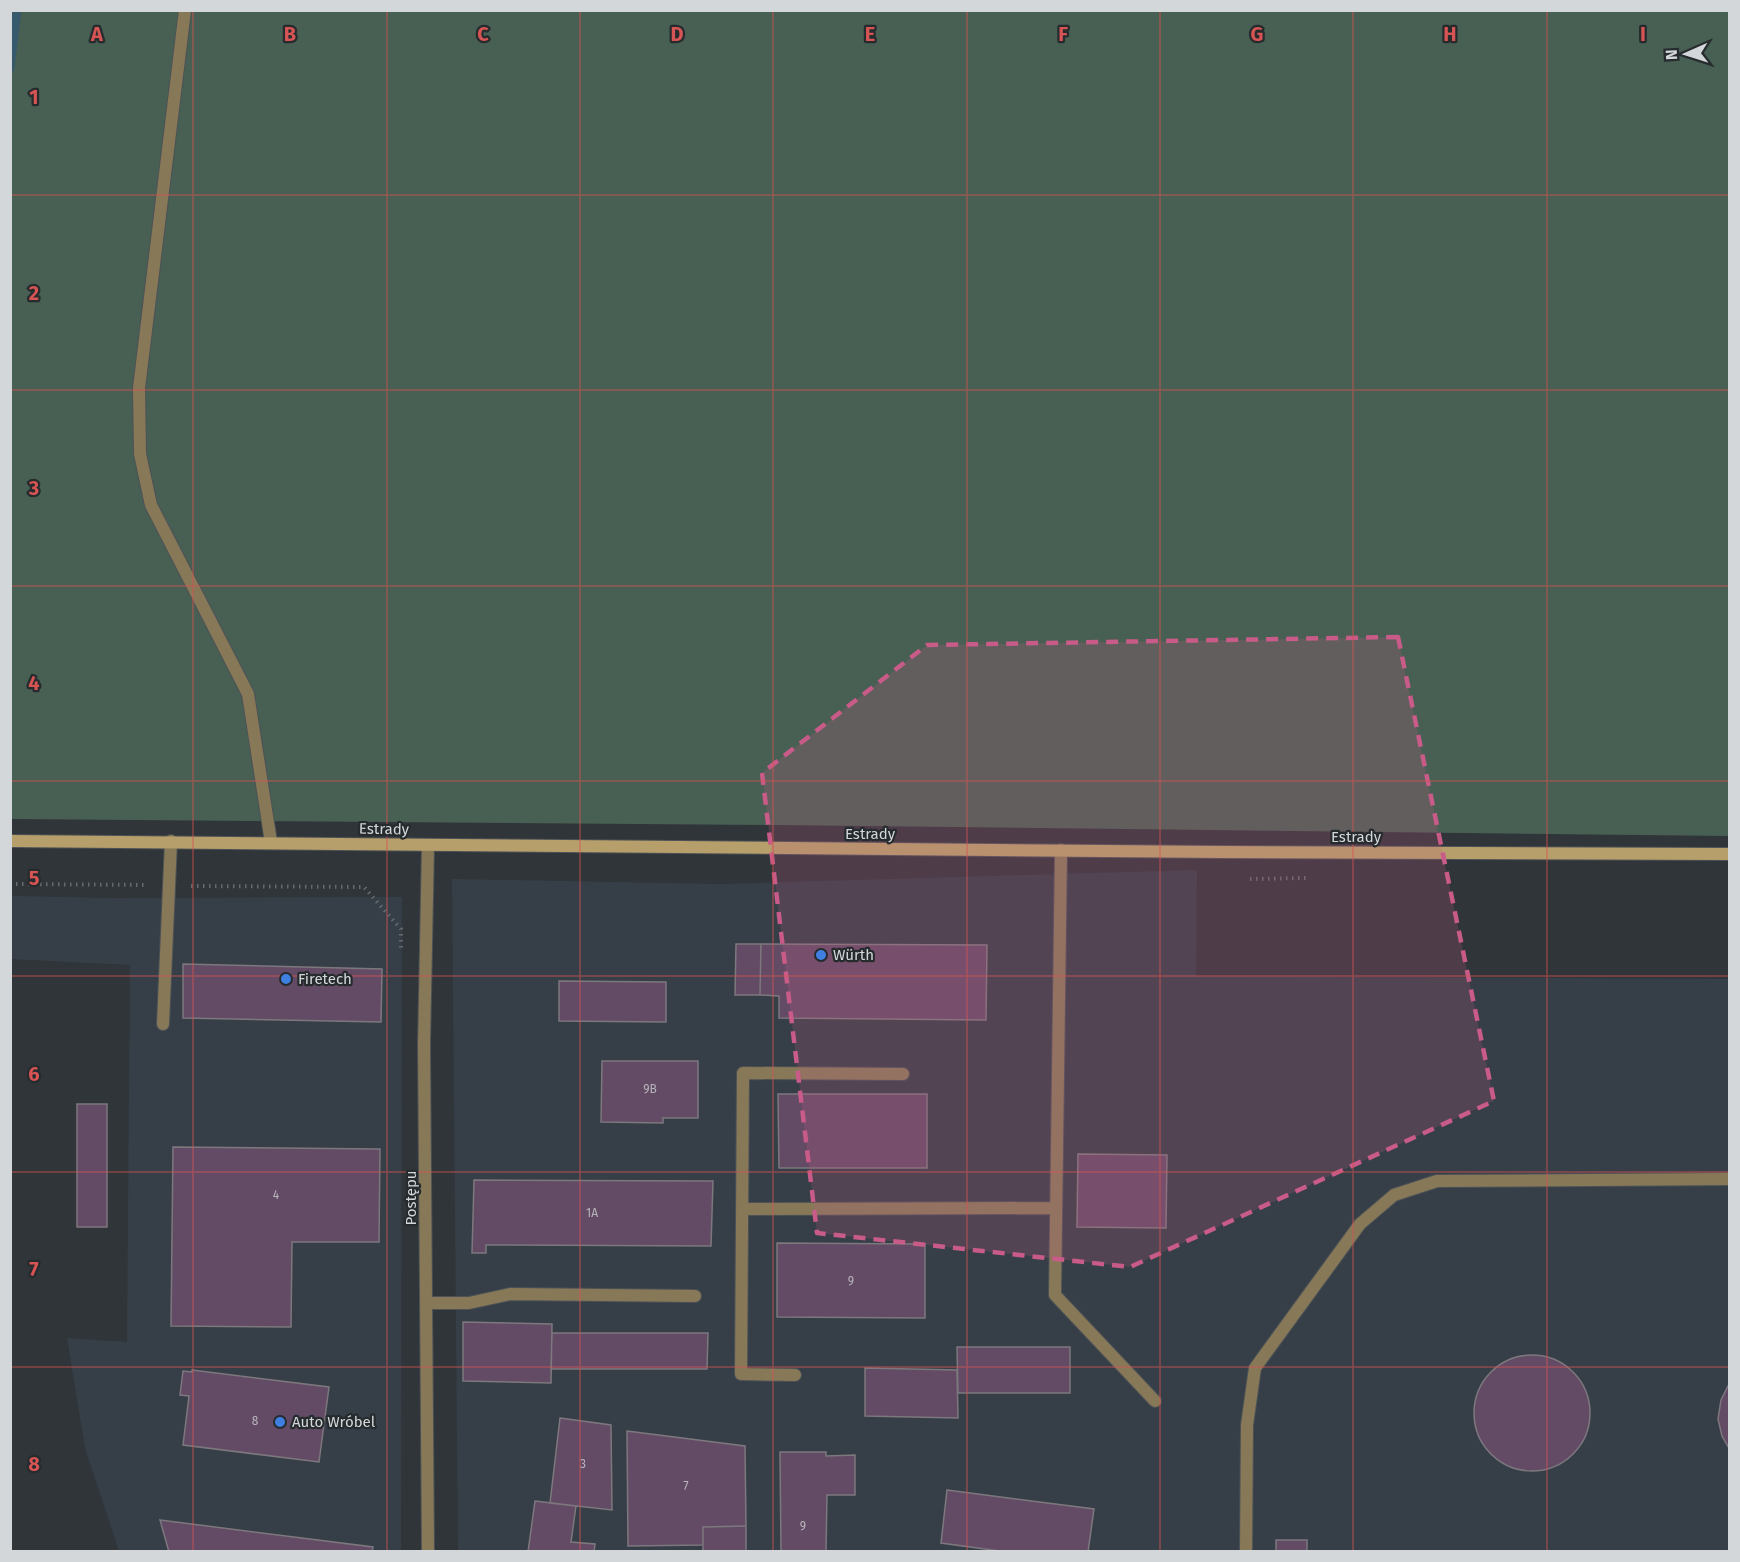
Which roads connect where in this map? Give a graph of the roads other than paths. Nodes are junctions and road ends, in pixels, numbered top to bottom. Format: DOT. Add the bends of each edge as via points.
graph roads {
  1 [pos="185,10"];
  2 [pos="10,841"];
  3 [pos="171,841"];
  4 [pos="271,842"];
  5 [pos="428,845"];
  6 [pos="1061,850"];
  7 [pos="1730,854"];
  8 [pos="163,1024"];
  9 [pos="903,1074"];
  10 [pos="1730,1179"];
  11 [pos="1056,1208"];
  12 [pos="742,1209"];
  13 [pos="695,1296"];
  14 [pos="427,1303"];
  15 [pos="795,1375"];
  16 [pos="1155,1401"];
  17 [pos="428,1551"];
  18 [pos="1246,1551"];
  1 -- 4 [label="street" via="139,388 140,454 152,505 248,694"];
  2 -- 3 [label="main road, Estrady"];
  3 -- 4 [label="main road, Estrady"];
  3 -- 8 [label="street"];
  4 -- 5 [label="main road, Estrady"];
  5 -- 6 [label="main road, Estrady"];
  5 -- 14 [label="street, Postępu" via="424,1045"];
  6 -- 7 [label="main road, Estrady"];
  6 -- 11 [label="street"];
  9 -- 12 [label="street" via="743,1073"];
  10 -- 18 [label="street" via="1437,1181 1394,1195 1360,1224 1255,1368 1247,1425"];
  11 -- 12 [label="street"];
  11 -- 16 [label="street" via="1055,1294"];
  12 -- 15 [label="street" via="741,1374"];
  13 -- 14 [label="street" via="510,1294 469,1303"];
  14 -- 17 [label="street, Postępu"];
}
